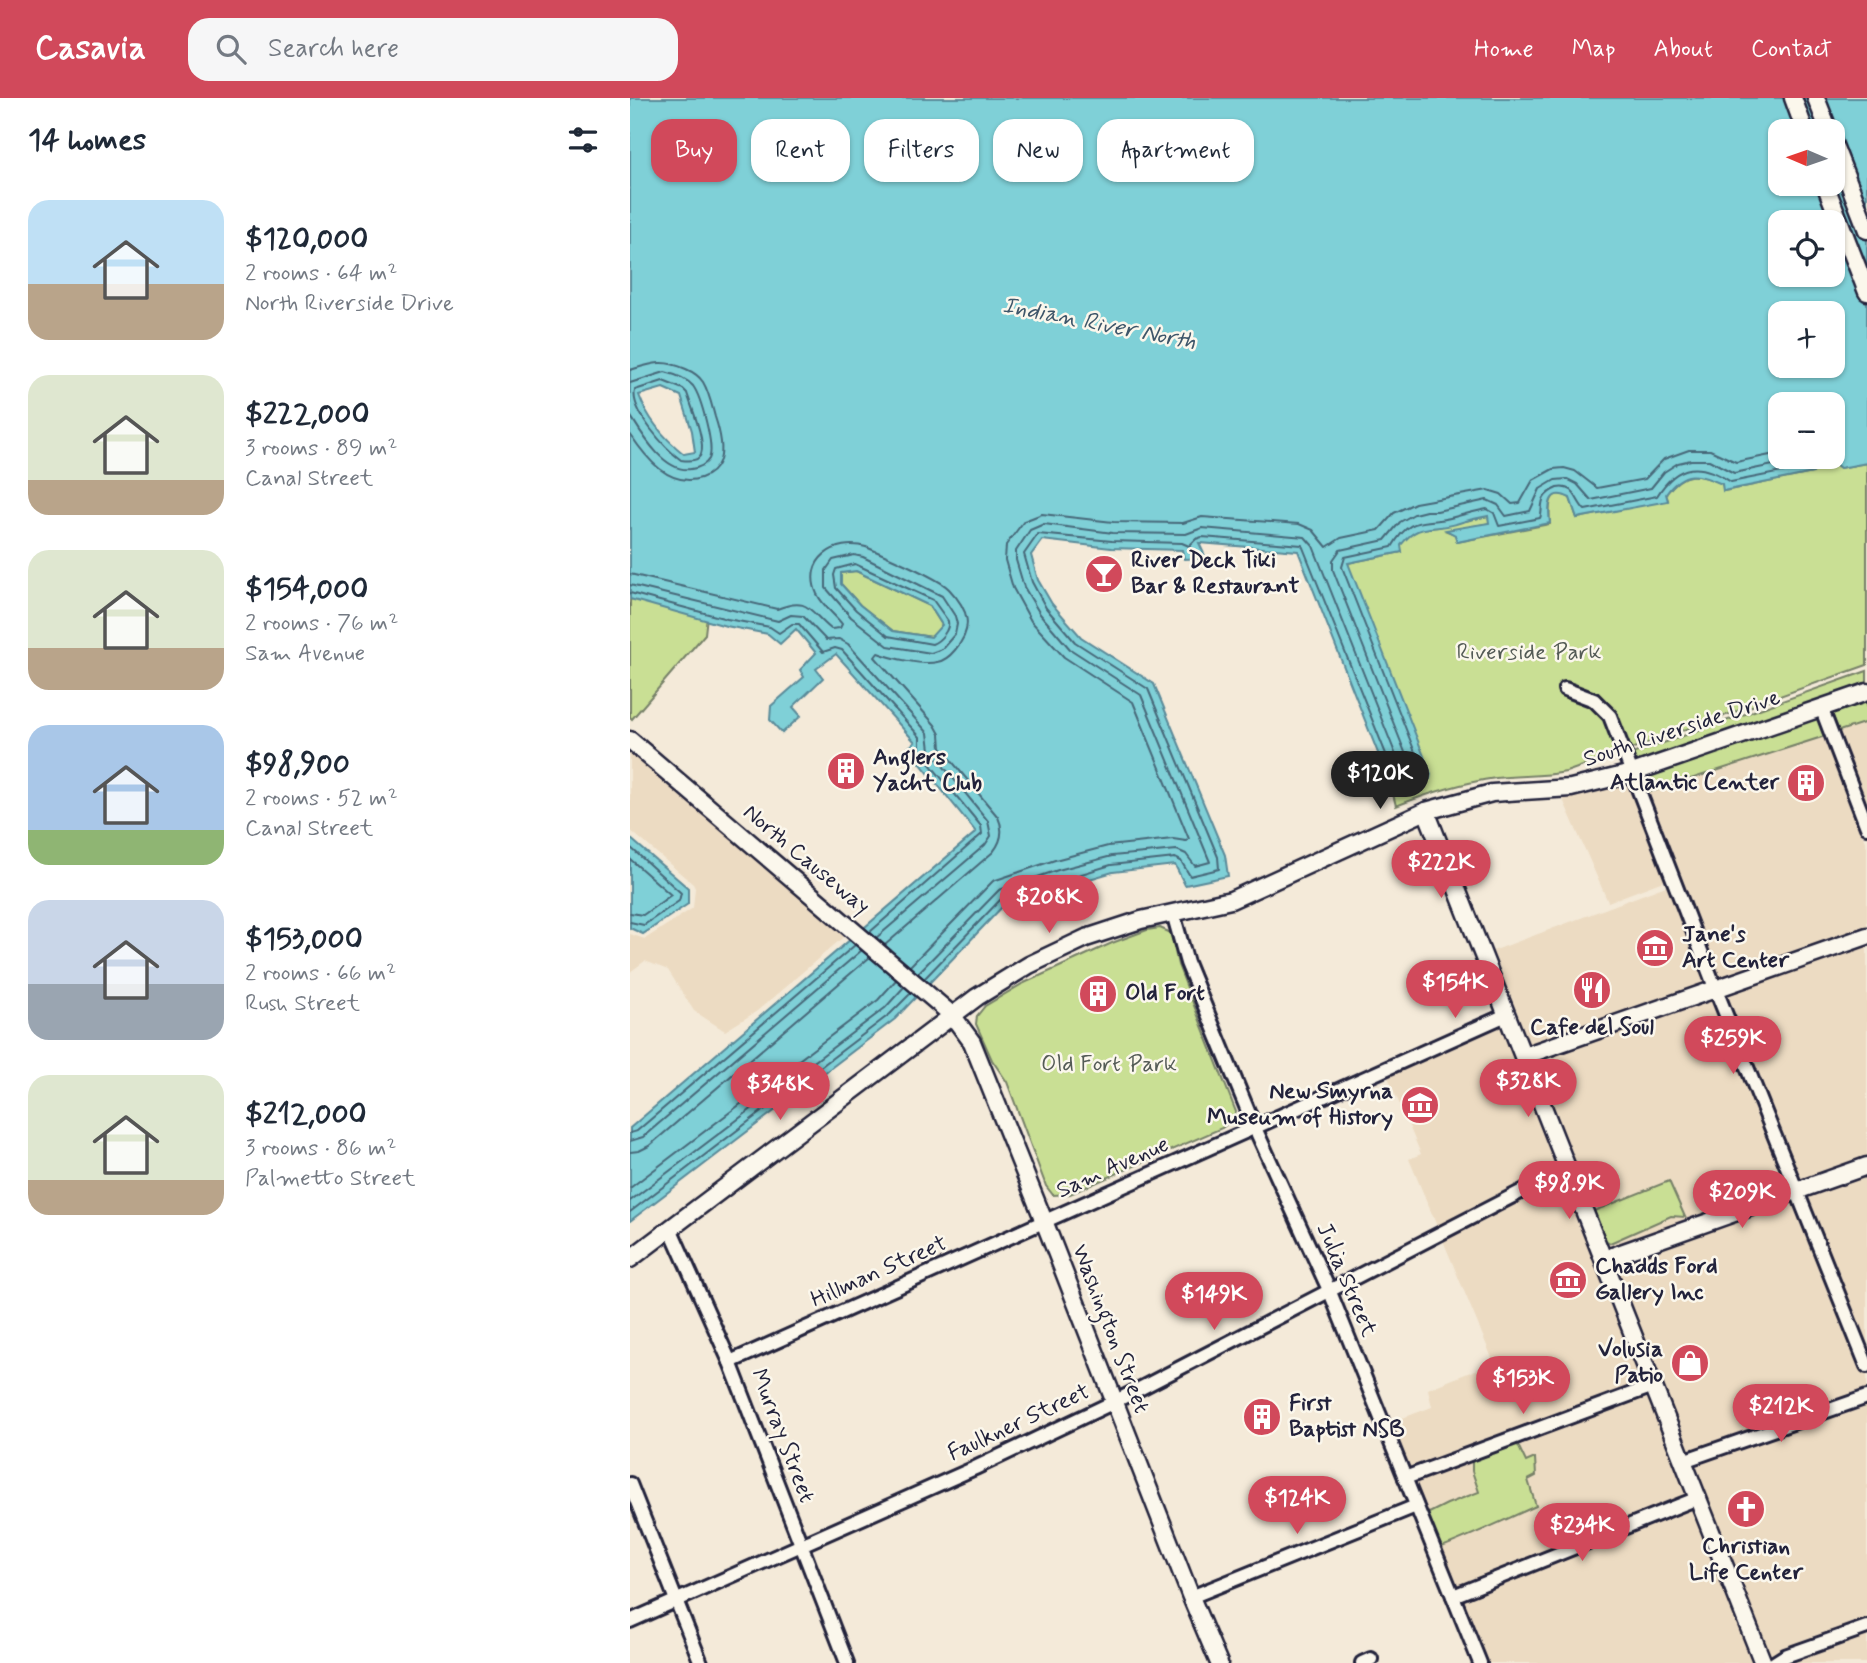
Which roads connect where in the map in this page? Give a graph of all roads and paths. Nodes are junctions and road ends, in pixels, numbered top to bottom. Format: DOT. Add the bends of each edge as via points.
graph roads {
  1 [pos="1793,98"];
  2 [pos="1816,98"];
  3 [pos="1801,119"];
  4 [pos="1824,119"];
  5 [pos="1845,173"];
  6 [pos="1830,196"];
  7 [pos="1867,230"];
  8 [pos="1867,292"];
  9 [pos="1565,689"];
  10 [pos="1867,692"];
  11 [pos="1821,707"];
  12 [pos="630,740"];
  13 [pos="1632,774"];
  14 [pos="1426,811"];
  15 [pos="1867,827"];
  16 [pos="1173,914"];
  17 [pos="1867,936"];
  18 [pos="1716,990"];
  19 [pos="952,1015"];
  20 [pos="1506,1015"];
  21 [pos="1524,1056"];
  22 [pos="1255,1128"];
  23 [pos="1867,1166"];
  24 [pos="1567,1168"];
  25 [pos="1798,1191"];
  26 [pos="1044,1221"];
  27 [pos="670,1228"];
  28 [pos="630,1259"];
  29 [pos="1604,1259"];
  30 [pos="1330,1292"];
  31 [pos="730,1362"];
  32 [pos="1867,1366"];
  33 [pos="1653,1386"];
  34 [pos="1867,1397"];
  35 [pos="1114,1402"];
  36 [pos="1683,1461"];
  37 [pos="1405,1478"];
  38 [pos="630,1484"];
  39 [pos="1698,1498"];
  40 [pos="1416,1506"];
  41 [pos="801,1546"];
  42 [pos="1453,1596"];
  43 [pos="1191,1597"];
  44 [pos="677,1600"];
  45 [pos="630,1621"];
  46 [pos="1867,1627"];
  47 [pos="701,1663"];
  48 [pos="848,1663"];
  49 [pos="1219,1663"];
  50 [pos="1480,1663"];
  51 [pos="1763,1663"];
  52 [pos="1774,1663"];
  1 -- 3 [label="street"];
  2 -- 4 [label="street"];
  5 -- 7 [label="street"];
  6 -- 8 [label="street"];
  9 -- 13 [label="street" via="1594,700 1610,716"];
  10 -- 11 [label="street, South Riverside Drive"];
  11 -- 13 [label="street, South Riverside Drive"];
  11 -- 15 [label="street"];
  12 -- 19 [label="street, North Causeway"];
  13 -- 14 [label="street, South Riverside Drive" via="1571,788 1492,793"];
  13 -- 18 [label="street"];
  14 -- 16 [label="street, South Riverside Drive" via="1231,900"];
  14 -- 20 [label="street"];
  16 -- 19 [label="street, South Riverside Drive" via="1086,938 1004,979"];
  16 -- 22 [label="street, Julia Street" via="1187,963"];
  17 -- 18 [label="street"];
  18 -- 21 [label="street"];
  18 -- 25 [label="street"];
  19 -- 26 [label="street, Washington Street" via="972,1042"];
  19 -- 27 [label="street, South Riverside Drive"];
  20 -- 21 [label="street"];
  20 -- 22 [label="street, Sam Avenue"];
  21 -- 24 [label="street"];
  22 -- 26 [label="street, Sam Avenue"];
  22 -- 30 [label="street, Julia Street"];
  23 -- 25 [label="street"];
  24 -- 29 [label="street"];
  24 -- 30 [label="street, Faulkner Street"];
  25 -- 29 [label="street"];
  25 -- 32 [label="street"];
  26 -- 31 [label="street, Hillman Street"];
  26 -- 35 [label="street, Washington Street"];
  27 -- 28 [label="street, South Riverside Drive"];
  27 -- 31 [label="street, Murray Street"];
  29 -- 33 [label="street"];
  30 -- 35 [label="street, Faulkner Street"];
  30 -- 37 [label="street, Julia Street"];
  31 -- 41 [label="street, Murray Street"];
  33 -- 36 [label="street"];
  33 -- 37 [label="street"];
  34 -- 36 [label="street"];
  35 -- 41 [label="street, Faulkner Street"];
  35 -- 43 [label="street, Washington Street"];
  36 -- 39 [label="street"];
  37 -- 40 [label="street, Julia Street"];
  38 -- 44 [label="street"];
  39 -- 42 [label="street"];
  39 -- 51 [label="street"];
  40 -- 42 [label="street, Julia Street"];
  40 -- 43 [label="street"];
  41 -- 44 [label="street, Faulkner Street"];
  41 -- 48 [label="street, Murray Street"];
  42 -- 50 [label="street, Julia Street"];
  43 -- 49 [label="street, Washington Street"];
  44 -- 45 [label="street, Faulkner Street"];
  44 -- 47 [label="street"];
  46 -- 52 [label="street"];
}
